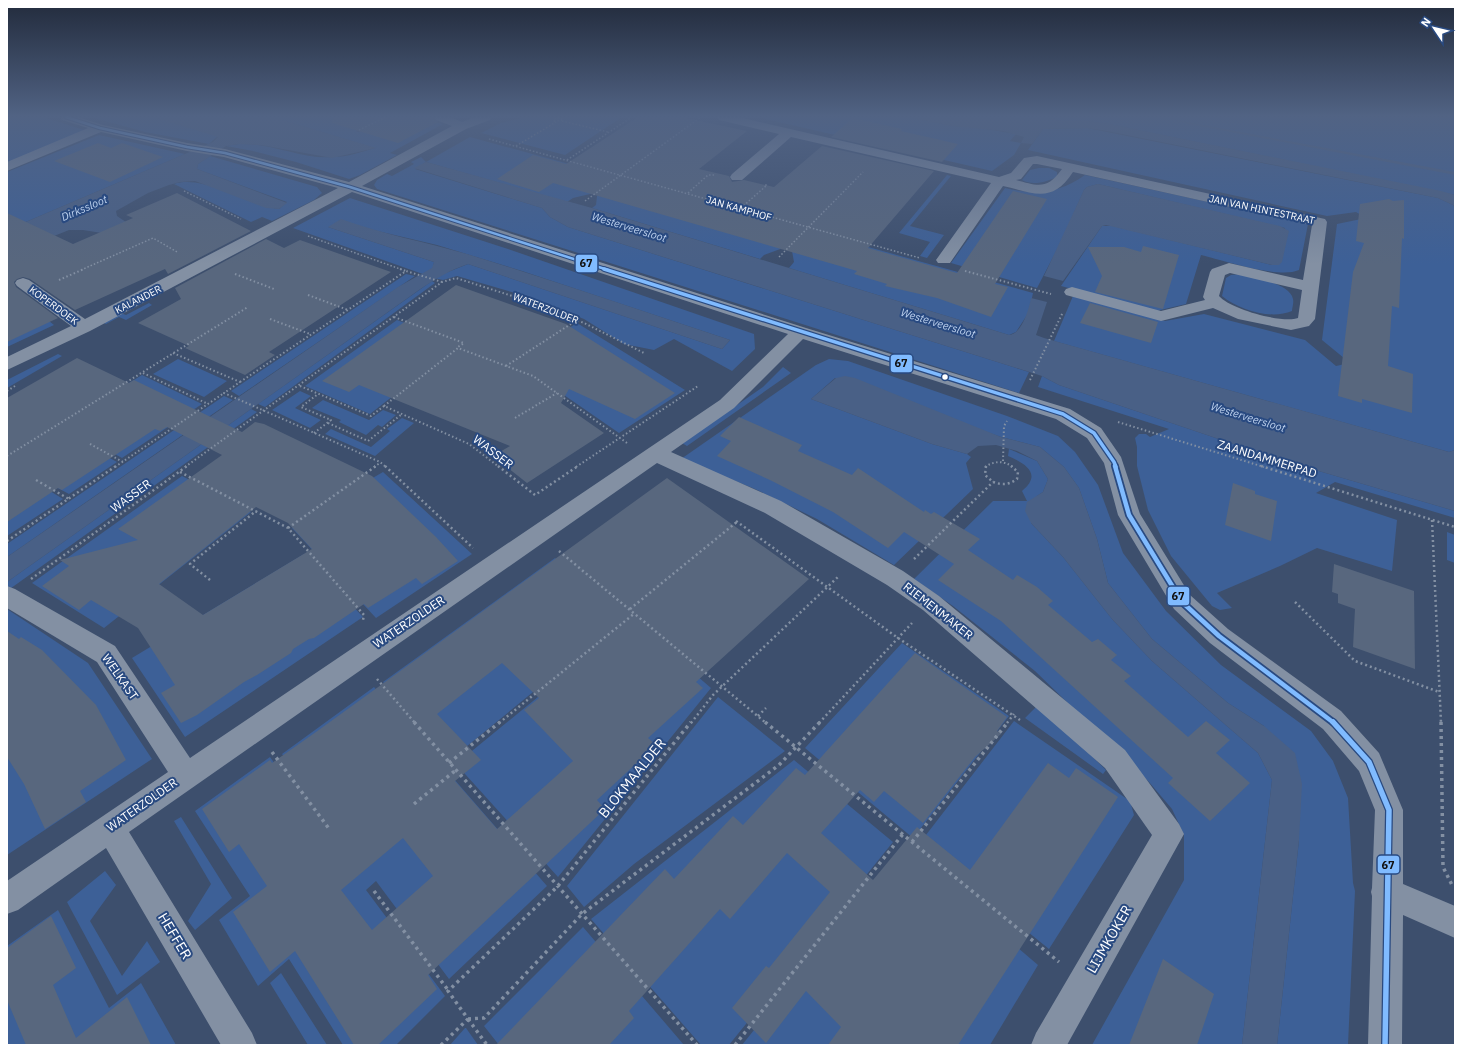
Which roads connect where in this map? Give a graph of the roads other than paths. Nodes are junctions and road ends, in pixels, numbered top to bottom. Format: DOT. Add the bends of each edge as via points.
graph roads {
  1 [pos="273,166"];
  2 [pos="389,166"];
  3 [pos="750,166"];
  4 [pos="934,166"];
  5 [pos="1025,166"];
  6 [pos="1065,166"];
  7 [pos="1070,167"];
  8 [pos="737,177"];
  9 [pos="999,181"];
  10 [pos="350,187"];
  11 [pos="944,260"];
  12 [pos="29,287"];
  13 [pos="1311,287"];
  14 [pos="1072,292"];
  15 [pos="1215,303"];
  16 [pos="84,327"];
  17 [pos="800,332"];
  18 [pos="7,364"];
  19 [pos="656,454"];
  20 [pos="7,596"];
  21 [pos="185,775"];
  22 [pos="110,827"];
  23 [pos="1169,834"];
  24 [pos="1386,892"];
  25 [pos="7,899"];
  26 [pos="1455,922"];
  27 [pos="240,1045"];
  28 [pos="1048,1045"];
  29 [pos="1385,1045"];
  1 -- 10 [label="street"];
  2 -- 10 [label="street, KALANDER"];
  3 -- 8 [label="street"];
  4 -- 9 [label="street"];
  5 -- 9 [label="street, JAN VAN HINTESTRAAT" via="1016,176"];
  6 -- 7 [label="street, JAN VAN HINTESTRAAT"];
  7 -- 9 [label="street" via="1057,185 1049,189 1035,189"];
  7 -- 13 [label="street, JAN VAN HINTESTRAAT" via="1320,222"];
  9 -- 11 [label="street"];
  10 -- 16 [label="street, KALANDER" via="275,229"];
  10 -- 17 [label="street"];
  12 -- 16 [label="street, KOPERDOEK"];
  13 -- 15 [label="street, JAN VAN HINTESTRAAT" via="1306,319 1298,324 1283,324 1225,309"];
  13 -- 15 [label="street" via="1235,269 1224,269 1218,272 1211,297"];
  14 -- 15 [label="street" via="1161,316"];
  16 -- 18 [label="street, KALANDER"];
  17 -- 19 [label="street, WATERZOLDER" via="727,404"];
  17 -- 24 [label="street" via="1072,418 1094,433 1114,462 1129,515 1182,602 1219,636 1332,720 1369,762 1389,810"];
  19 -- 21 [label="street, WATERZOLDER"];
  19 -- 23 [label="street, RIEMENMAKER" via="773,507 895,578 931,603 1115,759"];
  20 -- 21 [label="street, WELKAST" via="106,654"];
  21 -- 22 [label="street, WATERZOLDER"];
  22 -- 25 [label="street, WATERZOLDER"];
  22 -- 27 [label="street, HEFFER"];
  23 -- 28 [label="street, LIJMKOKER"];
  24 -- 26 [label="street"];
  24 -- 29 [label="street"];
}
